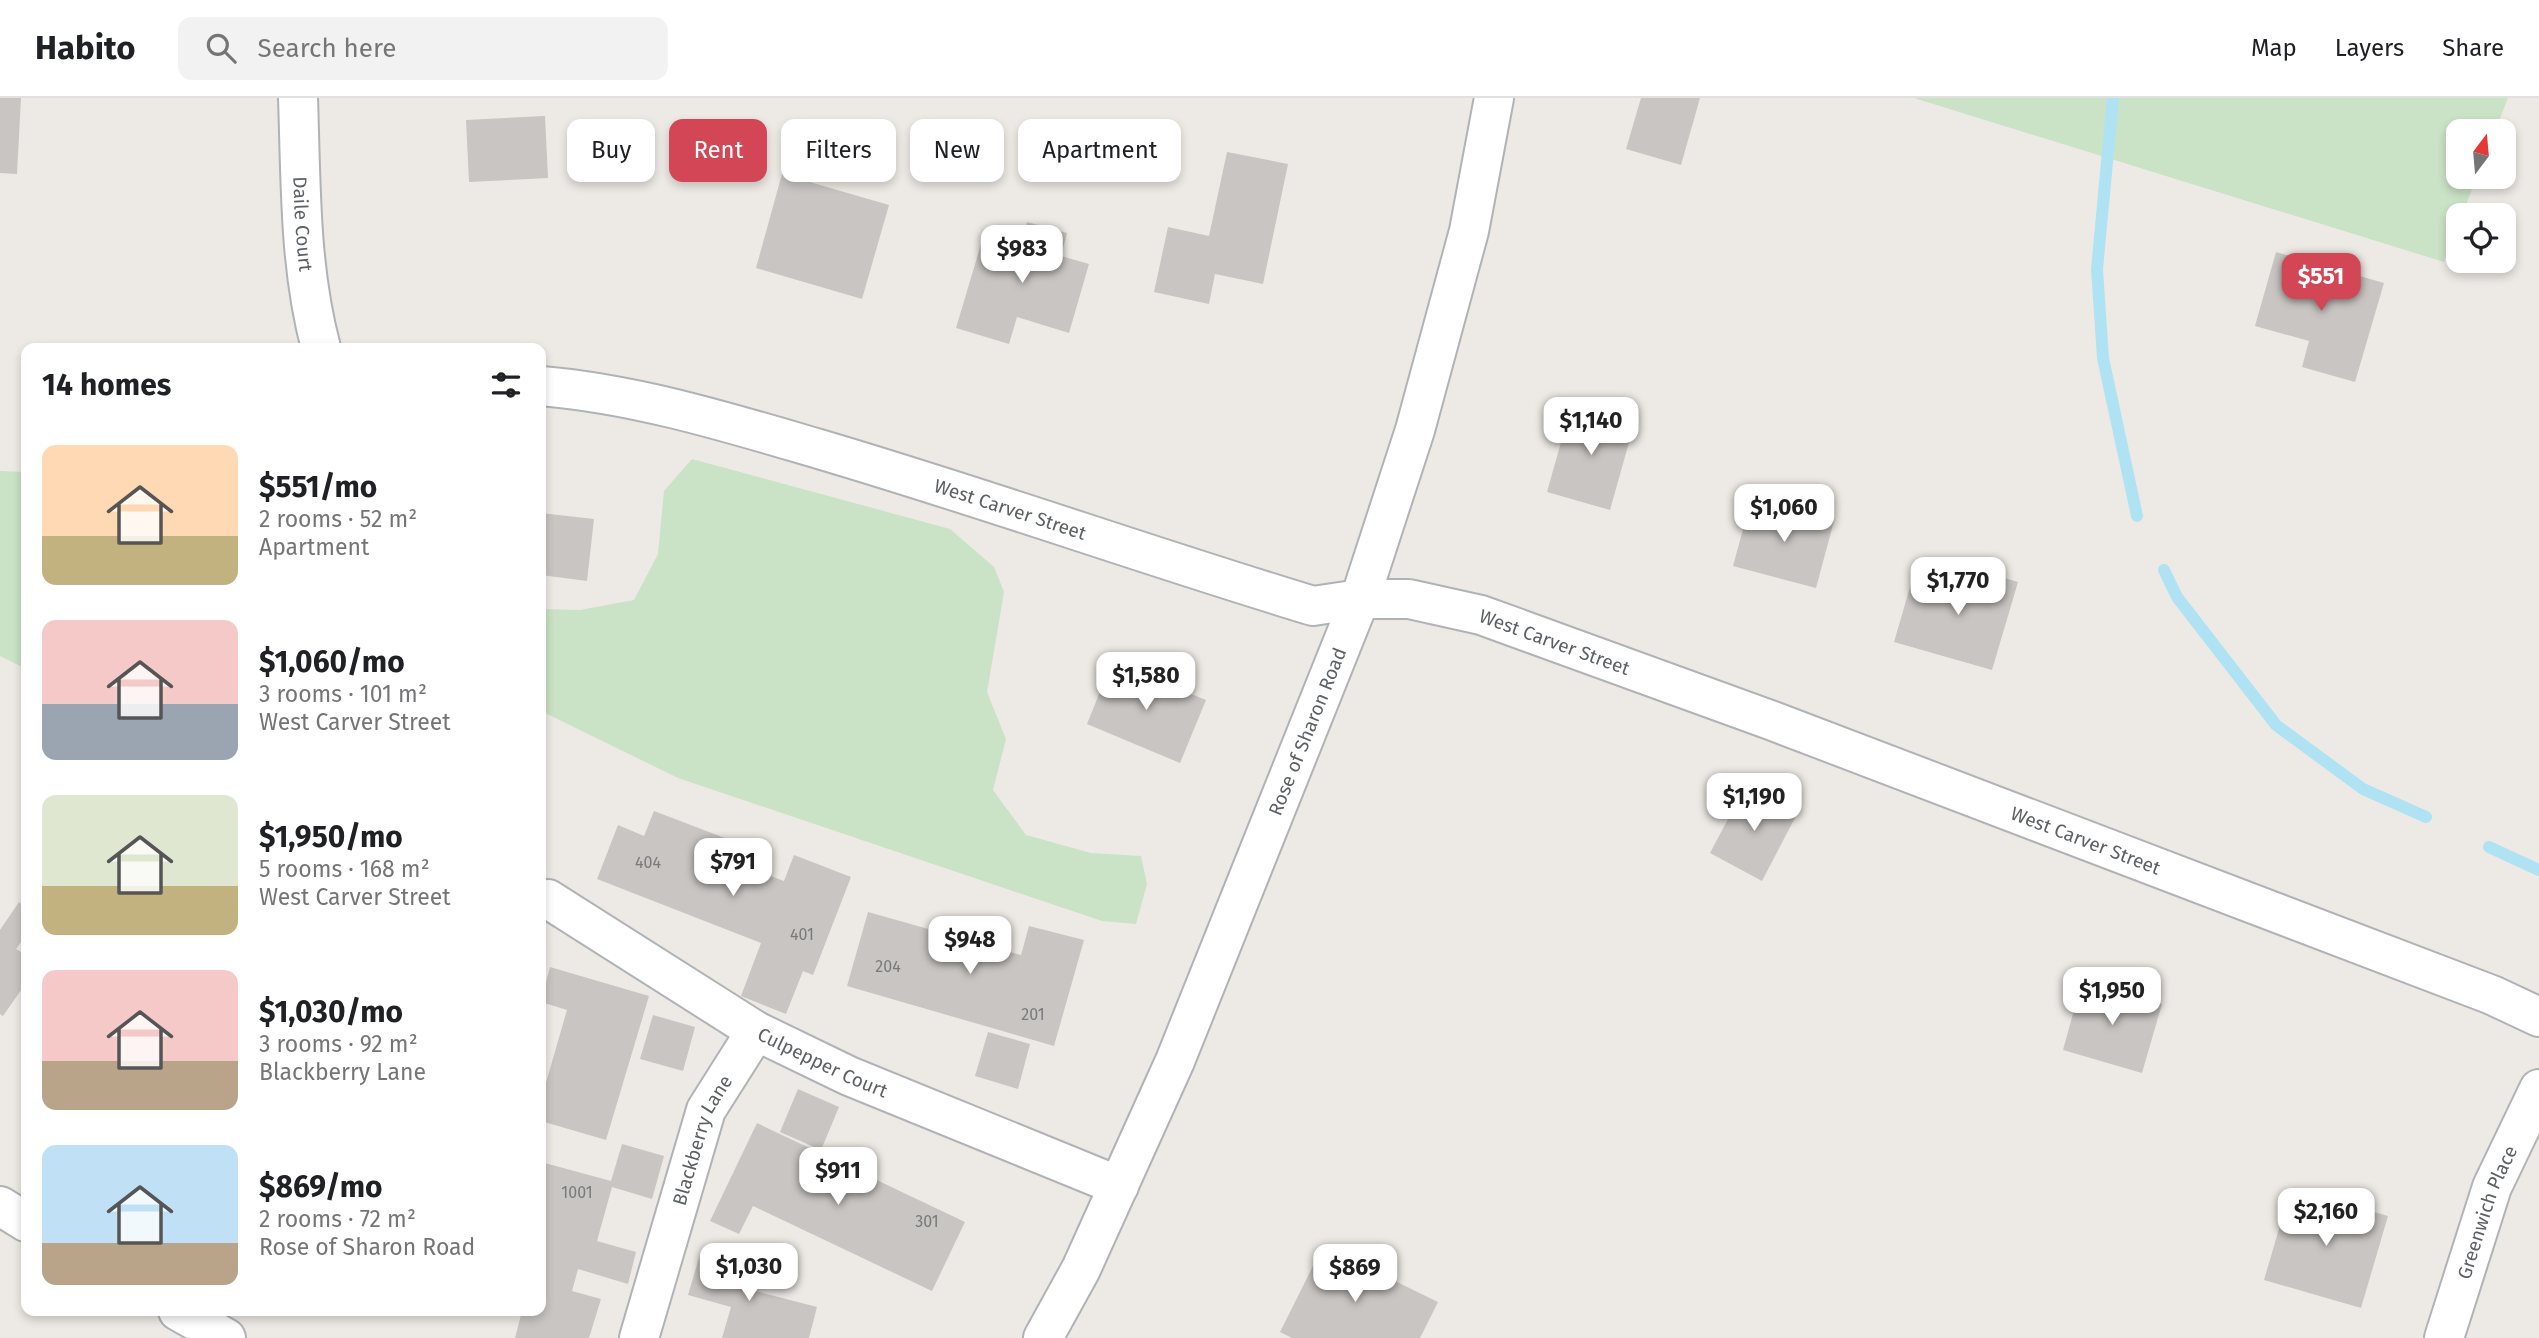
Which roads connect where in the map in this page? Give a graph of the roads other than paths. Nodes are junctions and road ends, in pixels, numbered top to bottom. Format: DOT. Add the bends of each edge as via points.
graph roads {
  1 [pos="298,98"];
  2 [pos="1494,98"];
  3 [pos="320,343"];
  4 [pos="546,387"];
  5 [pos="1360,599"];
  6 [pos="548,899"];
  7 [pos="2539,1017"];
  8 [pos="756,1031"];
  9 [pos="2539,1089"];
  10 [pos="1119,1186"];
  11 [pos="0,1206"];
  12 [pos="21,1219"];
  13 [pos="187,1316"];
  14 [pos="226,1338"];
  15 [pos="639,1338"];
  16 [pos="1044,1338"];
  17 [pos="2444,1338"];
  1 -- 3 [label="street, Daile Court" via="303,244 310,307"];
  2 -- 5 [label="street, Rose of Sharon Road" via="1463,257 1415,430"];
  4 -- 5 [label="street, West Carver Street" via="623,396 740,426 964,492 1313,606"];
  5 -- 7 [label="street, West Carver Street" via="1409,599 1481,615 2055,828"];
  5 -- 10 [label="street, Rose of Sharon Road" via="1175,1061"];
  6 -- 8 [label="street, Culpepper Court"];
  8 -- 10 [label="street, Culpepper Court" via="849,1076"];
  8 -- 15 [label="street, Blackberry Lane" via="706,1110"];
  9 -- 17 [label="street, Greenwich Place" via="2492,1187"];
  10 -- 16 [label="street, Rose of Sharon Road"];
  11 -- 12 [label="street"];
  13 -- 14 [label="street"];
}
